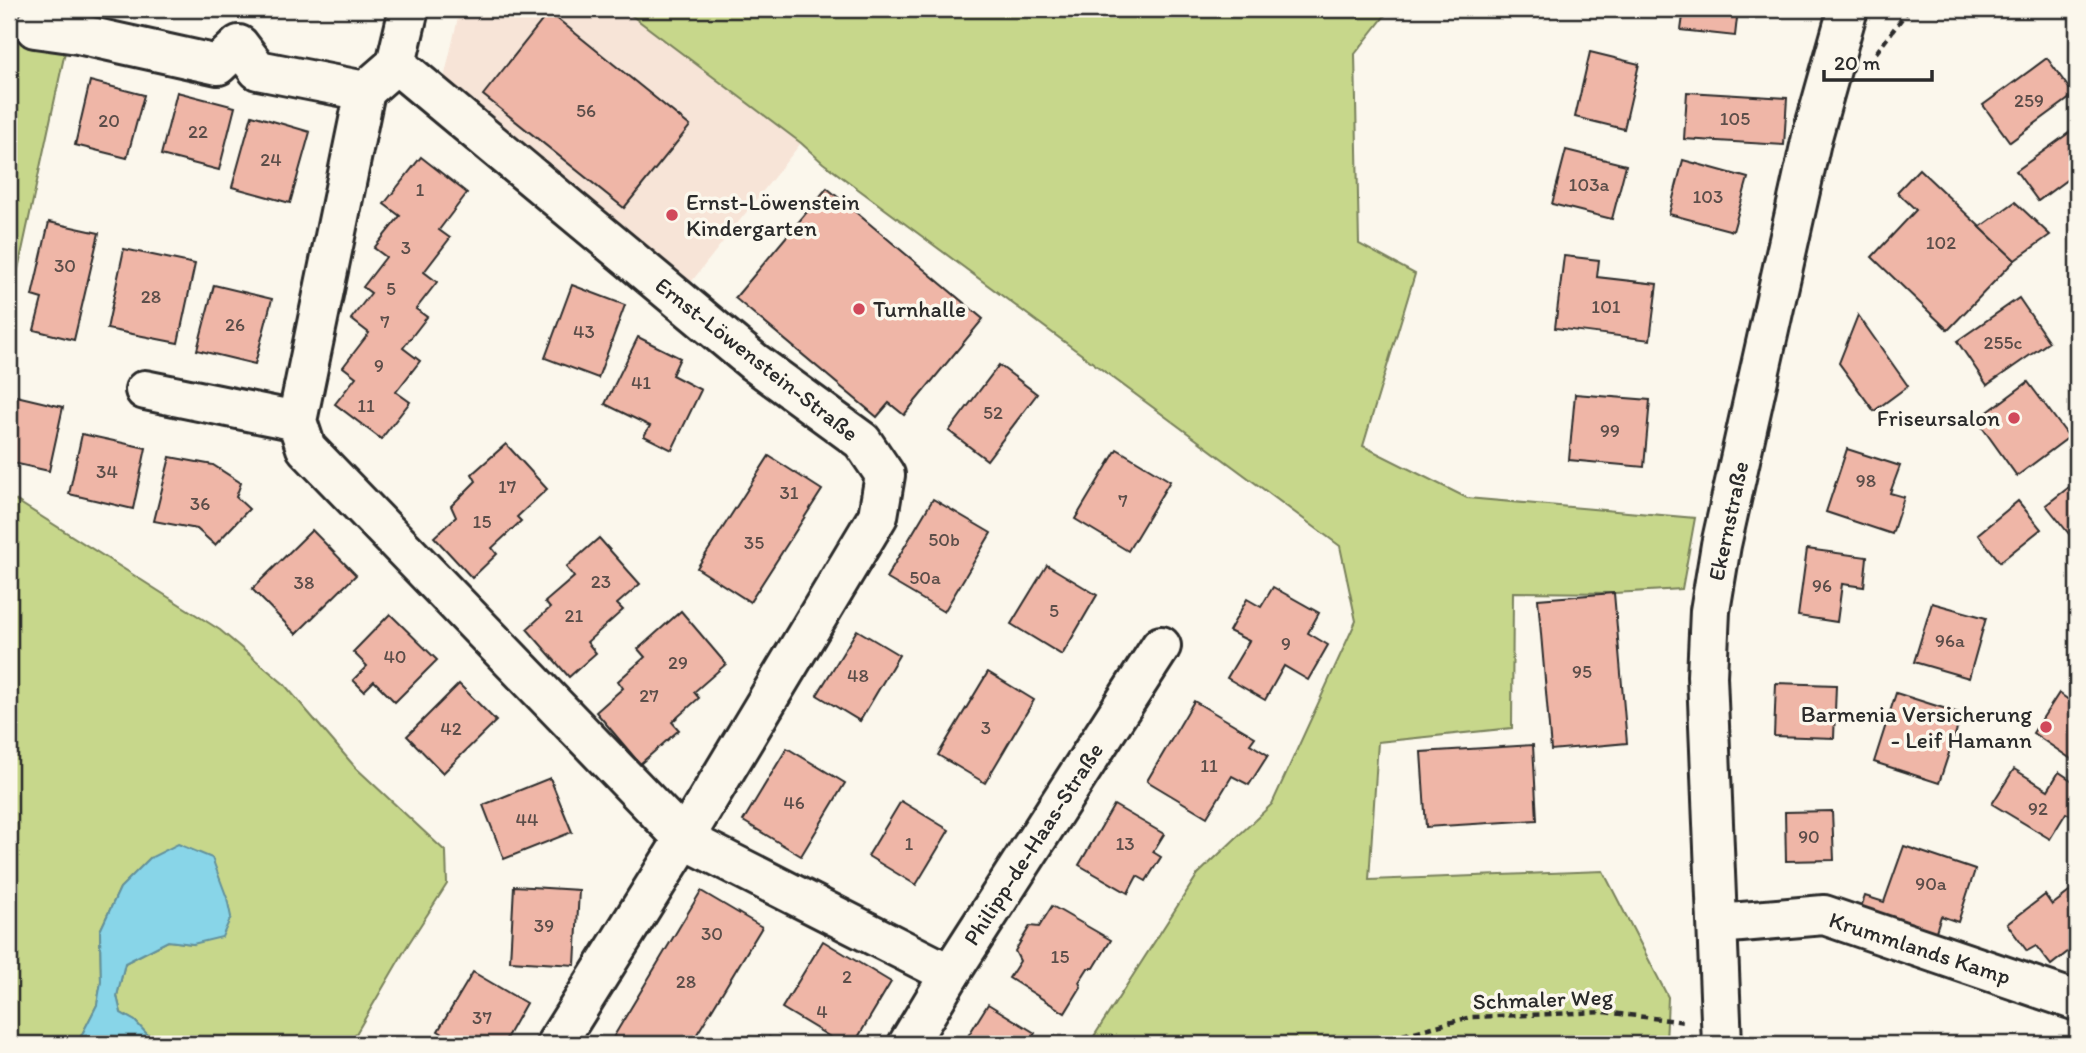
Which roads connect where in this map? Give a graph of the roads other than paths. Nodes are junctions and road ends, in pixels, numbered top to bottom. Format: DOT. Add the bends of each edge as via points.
graph roads {
  1 [pos="409,9"];
  2 [pos="1848,9"];
  3 [pos="35,28"];
  4 [pos="396,64"];
  5 [pos="365,91"];
  6 [pos="145,390"];
  7 [pos="297,421"];
  8 [pos="1161,646"];
  9 [pos="684,839"];
  10 [pos="1718,924"];
  11 [pos="950,974"];
  12 [pos="2077,1001"];
  13 [pos="1722,1035"];
  14 [pos="556,1044"];
  15 [pos="908,1044"];
  1 -- 4 [label="street"];
  2 -- 10 [label="street, Ekernstraße" via="1812,137 1710,611 1707,676"];
  3 -- 5 [label="street" via="218,65 239,45 258,70"];
  4 -- 5 [label="street"];
  4 -- 9 [label="street, Ernst-Löwenstein-Straße" via="754,362 862,441 886,475 878,516"];
  5 -- 7 [label="street"];
  6 -- 7 [label="street"];
  7 -- 9 [label="street" via="306,448"];
  8 -- 11 [label="street, Philipp-de-Haas-Straße"];
  9 -- 11 [label="street"];
  9 -- 14 [label="street"];
  10 -- 12 [label="street, Krummlands Kamp" via="1824,915"];
  10 -- 13 [label="street, Ekernstraße"];
  11 -- 15 [label="street, Philipp-de-Haas-Straße"];
}
